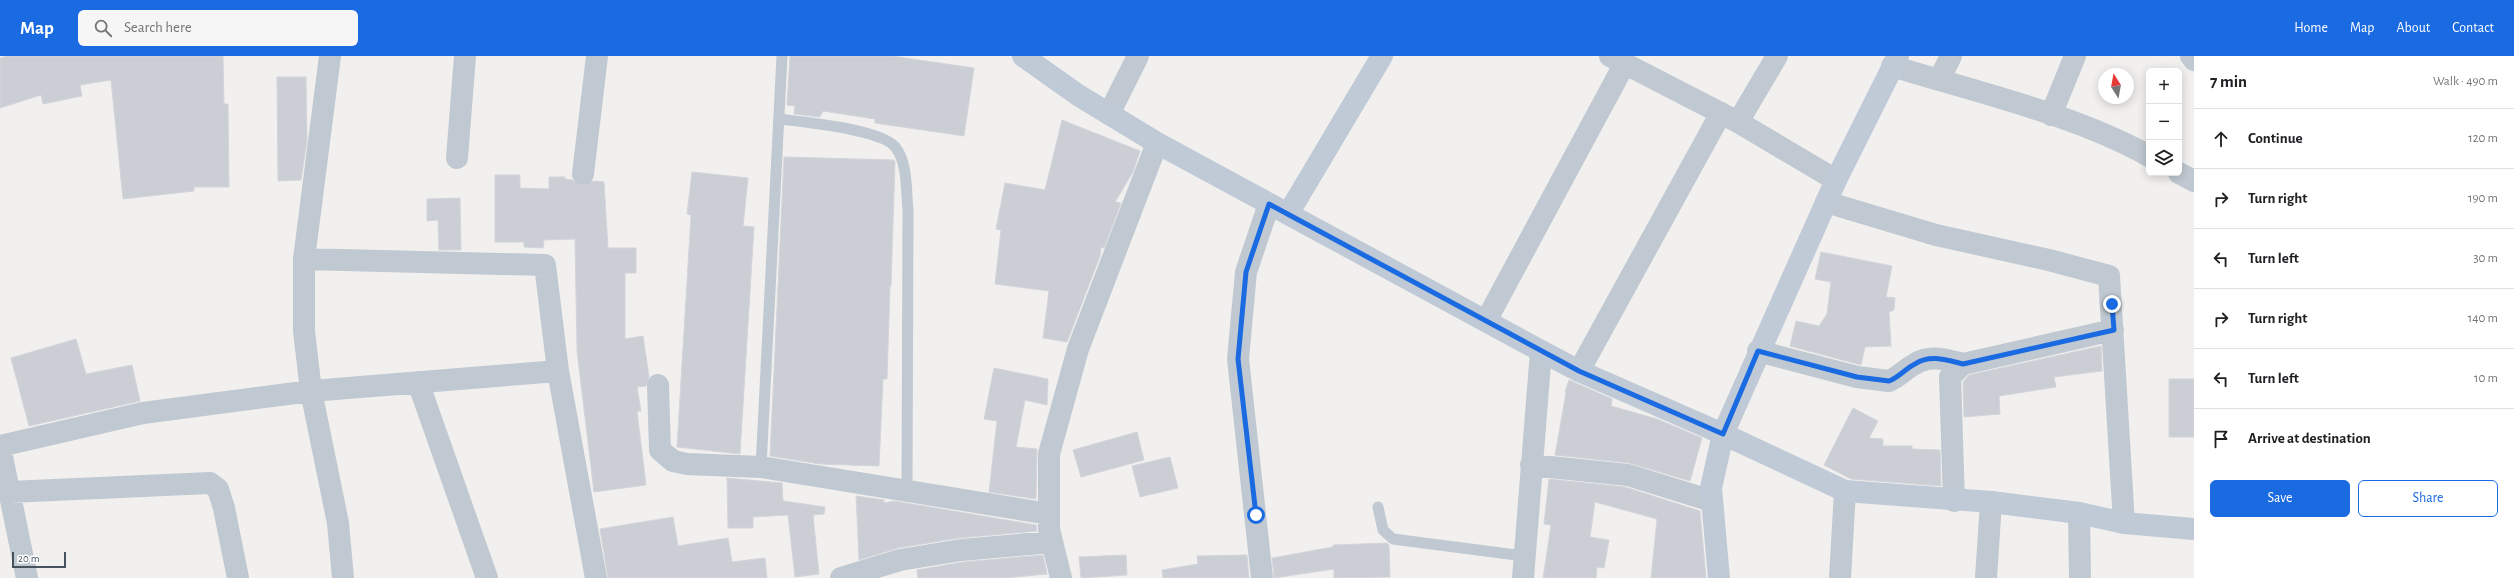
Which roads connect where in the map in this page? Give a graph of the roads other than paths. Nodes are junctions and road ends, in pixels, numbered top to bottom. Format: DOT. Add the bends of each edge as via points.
graph roads {
  1 [pos="330,56"];
  2 [pos="464,56"];
  3 [pos="597,56"];
  4 [pos="782,56"];
  5 [pos="1023,56"];
  6 [pos="1138,56"];
  7 [pos="1381,56"];
  8 [pos="1777,56"];
  9 [pos="1951,56"];
  10 [pos="2075,56"];
  11 [pos="2191,56"];
  12 [pos="1617,59"];
  13 [pos="2194,60"];
  14 [pos="1895,61"];
  15 [pos="1939,80"];
  16 [pos="1109,114"];
  17 [pos="2051,115"];
  18 [pos="1730,117"];
  19 [pos="779,119"];
  20 [pos="1157,143"];
  21 [pos="2146,154"];
  22 [pos="457,158"];
  23 [pos="583,174"];
  24 [pos="2182,175"];
  25 [pos="1836,180"];
  26 [pos="2194,181"];
  27 [pos="1826,202"];
  28 [pos="1269,204"];
  29 [pos="1288,214"];
  30 [pos="304,259"];
  31 [pos="1486,321"];
  32 [pos="2114,330"];
  33 [pos="1541,351"];
  34 [pos="1758,351"];
  35 [pos="1963,364"];
  36 [pos="558,371"];
  37 [pos="1579,371"];
  38 [pos="418,382"];
  39 [pos="658,385"];
  40 [pos="311,391"];
  41 [pos="1723,434"];
  42 [pos="0,446"];
  43 [pos="1532,465"];
  44 [pos="761,468"];
  45 [pos="9,492"];
  46 [pos="907,492"];
  47 [pos="1845,492"];
  48 [pos="1712,501"];
  49 [pos="1954,501"];
  50 [pos="1991,502"];
  51 [pos="1378,507"];
  52 [pos="2079,513"];
  53 [pos="1050,514"];
  54 [pos="2124,524"];
  55 [pos="2194,528"];
  56 [pos="1051,542"];
  57 [pos="1524,556"];
  58 [pos="27,578"];
  59 [pos="238,578"];
  60 [pos="343,578"];
  61 [pos="487,578"];
  62 [pos="596,578"];
  63 [pos="841,578"];
  64 [pos="1061,578"];
  65 [pos="1262,578"];
  66 [pos="1523,578"];
  67 [pos="1720,578"];
  68 [pos="1840,578"];
  69 [pos="1986,578"];
  70 [pos="2080,578"];
  1 -- 30 [label="street"];
  2 -- 22 [label="street"];
  3 -- 23 [label="street"];
  4 -- 19 [label="lane"];
  5 -- 16 [label="street"];
  6 -- 16 [label="street"];
  7 -- 29 [label="street"];
  8 -- 18 [label="street"];
  9 -- 15 [label="street"];
  10 -- 17 [label="street"];
  11 -- 13 [label="street"];
  12 -- 18 [label="street"];
  12 -- 31 [label="street"];
  14 -- 15 [label="street"];
  14 -- 25 [label="street"];
  15 -- 17 [label="street"];
  16 -- 20 [label="street"];
  17 -- 21 [label="street" via="2117,138"];
  18 -- 25 [label="street"];
  18 -- 37 [label="street"];
  19 -- 44 [label="lane"];
  19 -- 46 [label="lane" via="855,130 885,138 896,148 903,166 908,211"];
  20 -- 28 [label="street"];
  20 -- 53 [label="street" via="1078,349 1049,454"];
  24 -- 26 [label="street"];
  25 -- 27 [label="street"];
  27 -- 32 [label="street" via="1936,235 2106,274 2109,276"];
  27 -- 34 [label="street"];
  28 -- 29 [label="street"];
  28 -- 65 [label="street" via="1246,272 1238,359"];
  29 -- 31 [label="street"];
  30 -- 36 [label="street" via="545,265"];
  30 -- 40 [label="street" via="304,331"];
  31 -- 33 [label="street"];
  32 -- 35 [label="street"];
  32 -- 54 [label="street"];
  33 -- 37 [label="street"];
  33 -- 43 [label="street"];
  34 -- 35 [label="street" via="1857,377 1889,381 1915,363 1927,359 1939,358"];
  34 -- 41 [label="street"];
  35 -- 49 [label="street" via="1950,377"];
  36 -- 38 [label="street"];
  36 -- 62 [label="street"];
  37 -- 41 [label="street"];
  38 -- 40 [label="street"];
  38 -- 61 [label="street"];
  39 -- 44 [label="street" via="660,450 673,461"];
  40 -- 42 [label="street" via="143,414"];
  40 -- 60 [label="street" via="338,523"];
  41 -- 47 [label="street"];
  41 -- 48 [label="street" via="1711,488"];
  42 -- 45 [label="street"];
  43 -- 48 [label="street" via="1628,475"];
  43 -- 57 [label="street"];
  44 -- 46 [label="street"];
  45 -- 58 [label="street"];
  45 -- 59 [label="street" via="210,483 218,489 224,508"];
  46 -- 53 [label="street"];
  47 -- 49 [label="street"];
  47 -- 68 [label="street"];
  48 -- 67 [label="street"];
  49 -- 50 [label="street"];
  50 -- 52 [label="street"];
  50 -- 69 [label="street"];
  51 -- 57 [label="lane" via="1384,530 1392,539"];
  52 -- 54 [label="street"];
  52 -- 70 [label="street"];
  53 -- 56 [label="street"];
  54 -- 55 [label="street"];
  56 -- 63 [label="street" via="961,550 900,560"];
  56 -- 64 [label="street"];
  57 -- 66 [label="street"];
}
